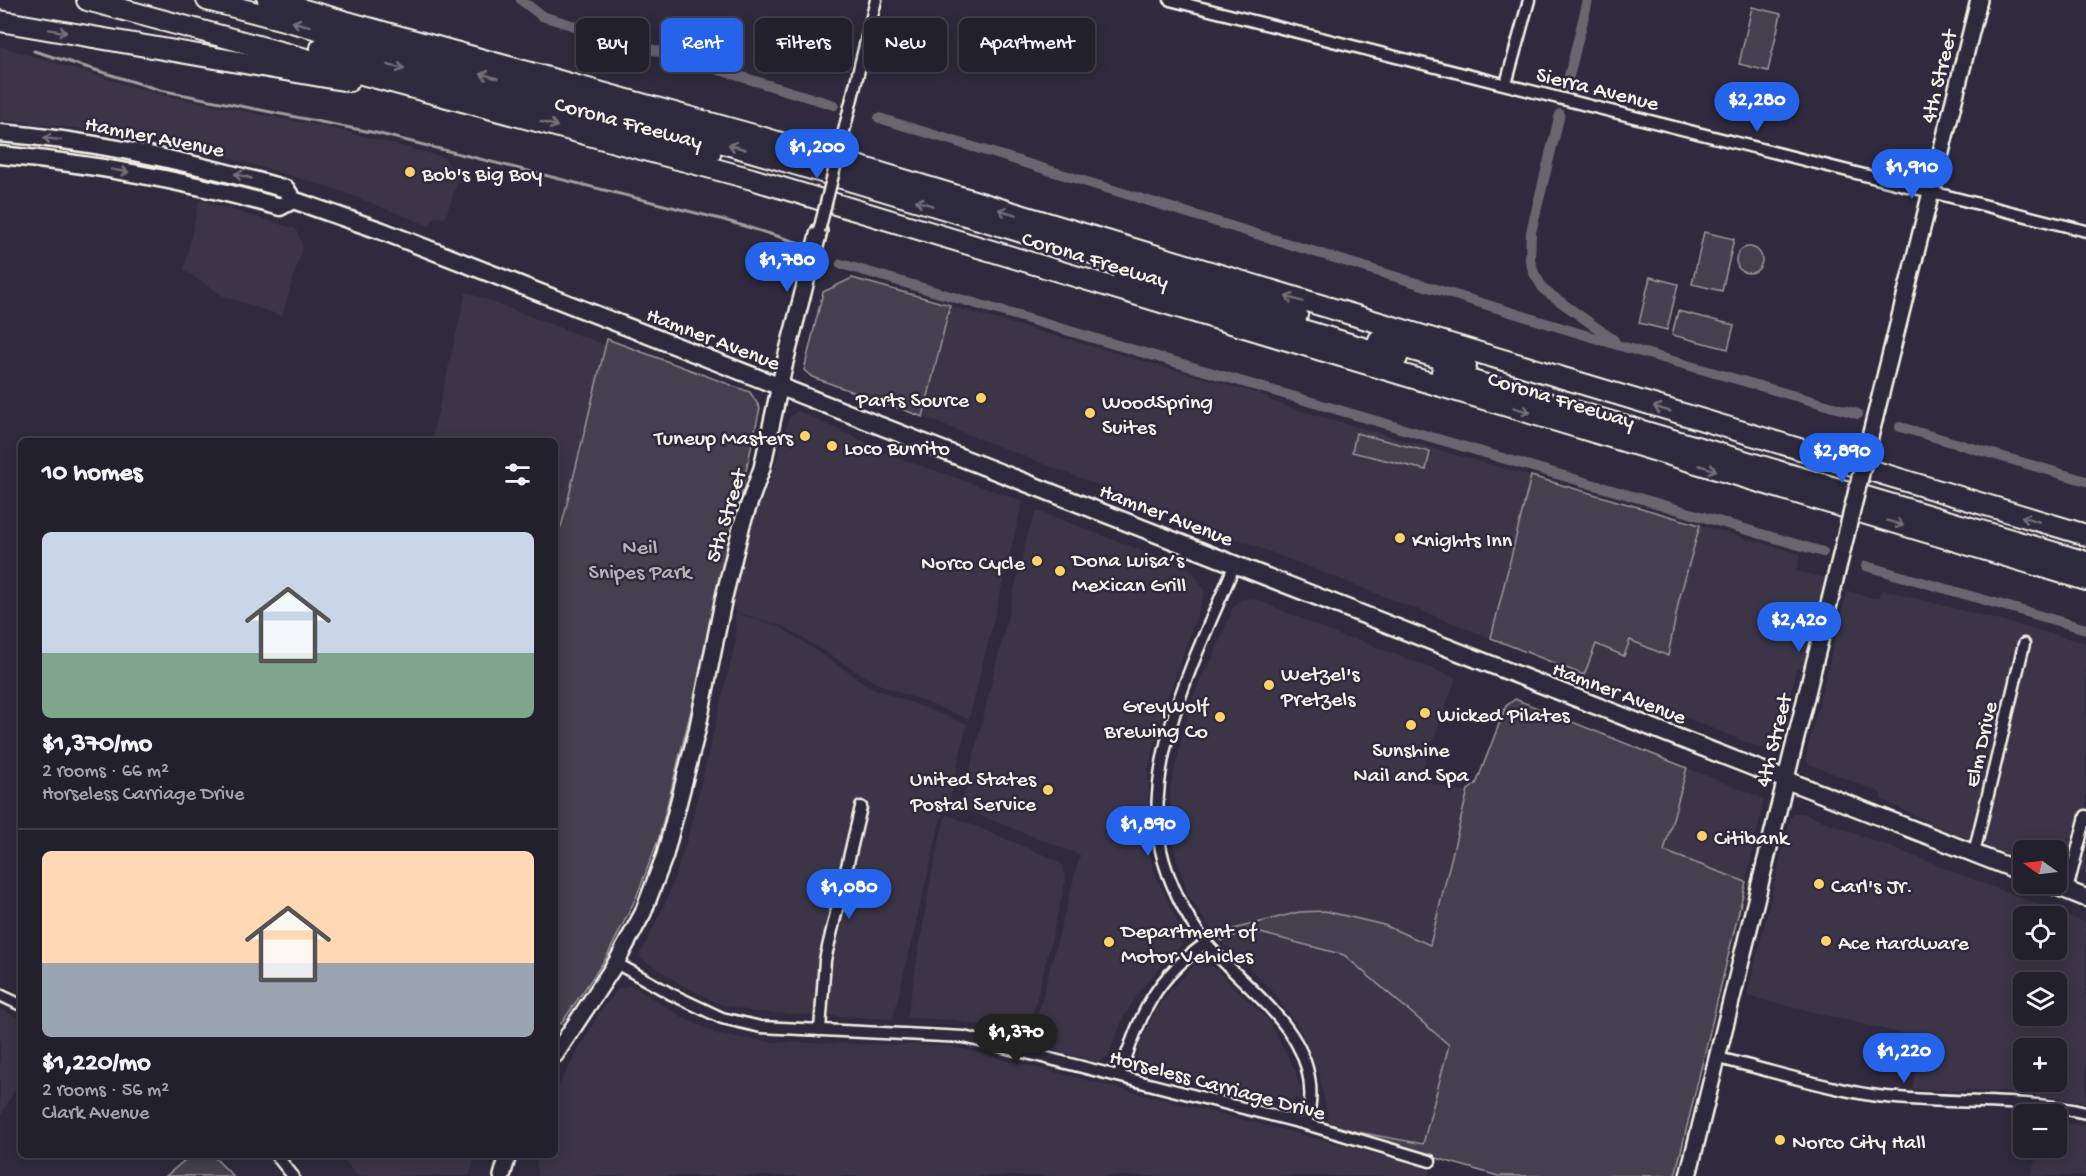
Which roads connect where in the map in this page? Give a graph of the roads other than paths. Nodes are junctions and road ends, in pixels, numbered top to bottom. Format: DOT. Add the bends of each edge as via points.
graph roads {
  1 [pos="87,0"];
  2 [pos="136,0"];
  3 [pos="207,0"];
  4 [pos="268,0"];
  5 [pos="311,0"];
  6 [pos="876,0"];
  7 [pos="1170,0"];
  8 [pos="1529,0"];
  9 [pos="1979,0"];
  10 [pos="0,21"];
  11 [pos="372,27"];
  12 [pos="1506,84"];
  13 [pos="524,117"];
  14 [pos="8,134"];
  15 [pos="0,144"];
  16 [pos="0,154"];
  17 [pos="1931,192"];
  18 [pos="293,200"];
  19 [pos="819,231"];
  20 [pos="2086,231"];
  21 [pos="1353,338"];
  22 [pos="1446,345"];
  23 [pos="1434,383"];
  24 [pos="780,387"];
  25 [pos="2086,536"];
  26 [pos="2086,551"];
  27 [pos="2086,562"];
  28 [pos="1235,564"];
  29 [pos="2086,580"];
  30 [pos="2024,644"];
  31 [pos="1784,780"];
  32 [pos="861,807"];
  33 [pos="2086,816"];
  34 [pos="1974,853"];
  35 [pos="2067,866"];
  36 [pos="2013,869"];
  37 [pos="2067,890"];
  38 [pos="2086,898"];
  39 [pos="1206,943"];
  40 [pos="616,963"];
  41 [pos="0,995"];
  42 [pos="18,1004"];
  43 [pos="820,1030"];
  44 [pos="558,1050"];
  45 [pos="1719,1058"];
  46 [pos="1119,1076"];
  47 [pos="2086,1113"];
  48 [pos="1306,1124"];
  49 [pos="278,1158"];
  50 [pos="507,1158"];
  51 [pos="1430,1161"];
  52 [pos="293,1176"];
  53 [pos="502,1176"];
  54 [pos="1688,1176"];
  1 -- 13 [label="highway, Corona Freeway"];
  2 -- 21 [label="highway, one-way" via="538,104"];
  21 -- 3 [label="highway, one-way" via="784,160 399,50"];
  4 -- 11 [label="highway, Corona Freeway"];
  5 -- 11 [label="highway"];
  6 -- 19 [label="street, 5th Street, bridge"];
  7 -- 12 [label="street, Sierra Avenue"];
  8 -- 12 [label="street"];
  9 -- 17 [label="street, 4th Street"];
  10 -- 13 [label="highway, one-way" via="334,78"];
  22 -- 11 [label="highway, Corona Freeway, one-way" via="764,138"];
  12 -- 17 [label="street, Sierra Avenue"];
  13 -- 23 [label="highway, Corona Freeway, one-way" via="752,179"];
  14 -- 15 [label="main road" via="14,144"];
  18 -- 14 [label="main road, Hamner Avenue, one-way" via="286,189 213,168 101,145"];
  16 -- 18 [label="main road, Hamner Avenue, one-way" via="209,186 280,207"];
  17 -- 20 [label="street, Sierra Avenue"];
  17 -- 31 [label="street, 4th Street, bridge"];
  18 -- 24 [label="main road, Hamner Avenue" via="393,235"];
  19 -- 24 [label="street, 5th Street"];
  21 -- 22 [label="highway"];
  21 -- 23 [label="highway"];
  21 -- 26 [label="highway"];
  21 -- 27 [label="highway"];
  25 -- 22 [label="highway, Corona Freeway, one-way"];
  23 -- 29 [label="highway, Corona Freeway, one-way"];
  24 -- 28 [label="main road, Hamner Avenue"];
  24 -- 40 [label="street, 5th Street" via="762,468 742,524 724,597 697,732 665,855 643,913"];
  28 -- 31 [label="main road, Hamner Avenue"];
  28 -- 39 [label="street" via="1187,680 1160,762 1161,850 1177,896"];
  30 -- 34 [label="street, Elm Drive"];
  31 -- 34 [label="main road, Hamner Avenue"];
  31 -- 45 [label="street, 4th Street"];
  32 -- 43 [label="street" via="825,960"];
  33 -- 35 [label="street"];
  34 -- 36 [label="main road, Hamner Avenue"];
  37 -- 38 [label="main road"];
  39 -- 46 [label="street" via="1179,961 1155,991"];
  39 -- 48 [label="street" via="1271,1006 1301,1052 1312,1088"];
  40 -- 43 [label="street, Horseless Carriage Drive" via="722,1018 760,1027"];
  40 -- 44 [label="street, 5th Street"];
  41 -- 42 [label="street"];
  43 -- 46 [label="street, Horseless Carriage Drive" via="964,1037"];
  45 -- 47 [label="street" via="1869,1095 2030,1102"];
  45 -- 54 [label="street, 4th Street"];
  46 -- 48 [label="street, Horseless Carriage Drive"];
  48 -- 51 [label="street, Horseless Carriage Drive"];
  49 -- 52 [label="street"];
  50 -- 53 [label="street"];
}
